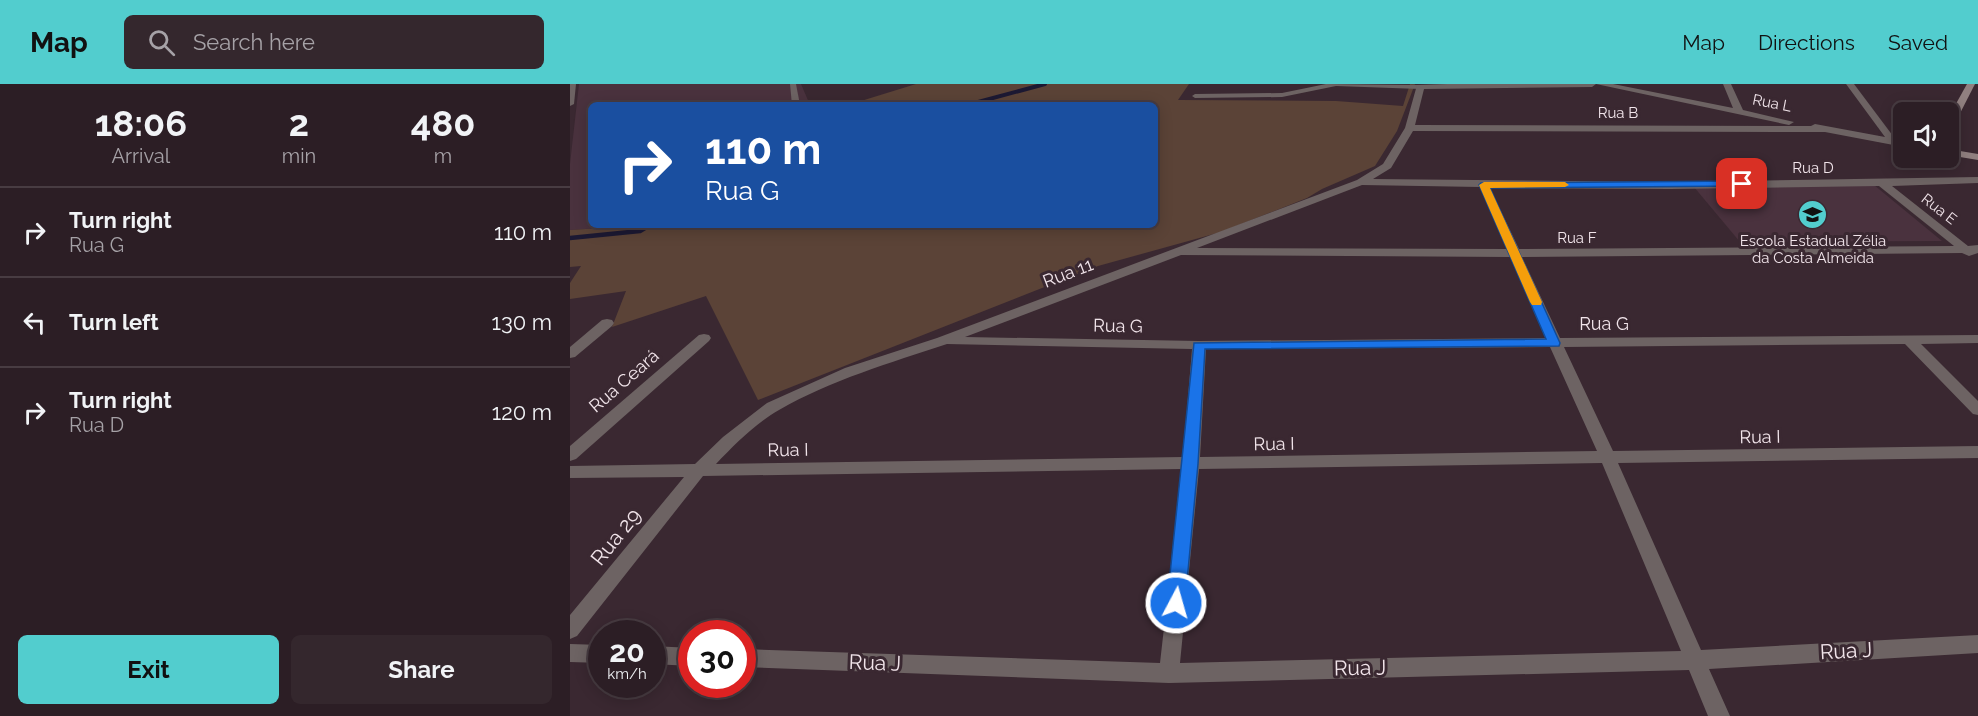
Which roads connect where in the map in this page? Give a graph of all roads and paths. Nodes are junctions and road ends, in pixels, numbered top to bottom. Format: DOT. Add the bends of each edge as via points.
graph roads {
  1 [pos="573,84"];
  2 [pos="793,84"];
  3 [pos="1592,84"];
  4 [pos="1600,84"];
  5 [pos="1727,84"];
  6 [pos="1850,84"];
  7 [pos="1971,84"];
  8 [pos="1420,87"];
  9 [pos="1195,96"];
  10 [pos="570,102"];
  11 [pos="796,102"];
  12 [pos="1959,106"];
  13 [pos="1740,112"];
  14 [pos="1410,128"];
  15 [pos="1825,129"];
  16 [pos="1893,142"];
  17 [pos="1959,154"];
  18 [pos="1978,157"];
  19 [pos="1978,180"];
  20 [pos="1361,182"];
  21 [pos="1882,183"];
  22 [pos="1484,185"];
  23 [pos="1972,249"];
  24 [pos="1176,252"];
  25 [pos="1515,253"];
  26 [pos="1978,259"];
  27 [pos="607,323"];
  28 [pos="705,338"];
  29 [pos="1978,339"];
  30 [pos="942,340"];
  31 [pos="1909,340"];
  32 [pos="1554,343"];
  33 [pos="1199,345"];
  34 [pos="570,354"];
  35 [pos="1978,410"];
  36 [pos="1978,452"];
  37 [pos="570,455"];
  38 [pos="1608,459"];
  39 [pos="1191,464"];
  40 [pos="698,471"];
  41 [pos="570,472"];
  42 [pos="570,630"];
  43 [pos="1978,644"];
  44 [pos="570,653"];
  45 [pos="588,654"];
  46 [pos="756,658"];
  47 [pos="1694,660"];
  48 [pos="1169,673"];
  49 [pos="1719,716"];
  1 -- 10 [label="lane"];
  2 -- 11 [label="lane"];
  3 -- 8 [label="street"];
  4 -- 13 [label="street, Rua L"];
  5 -- 13 [label="street"];
  6 -- 16 [label="street"];
  7 -- 12 [label="street"];
  8 -- 9 [label="lane" via="1336,84 1282,96"];
  8 -- 14 [label="street, Rua 11"];
  13 -- 15 [label="street, Rua L"];
  14 -- 15 [label="street, Rua B"];
  14 -- 20 [label="street, Rua 11" via="1387,166"];
  15 -- 16 [label="street, Rua L"];
  17 -- 18 [label="street"];
  19 -- 21 [label="street, Rua D"];
  20 -- 22 [label="street, Rua D"];
  20 -- 24 [label="street, Rua 11"];
  21 -- 22 [label="street, Rua D"];
  21 -- 23 [label="street, Rua E"];
  22 -- 25 [label="street"];
  23 -- 25 [label="street, Rua F"];
  23 -- 26 [label="street, Rua E"];
  24 -- 25 [label="street, Rua F"];
  24 -- 30 [label="street, Rua 11"];
  25 -- 32 [label="street"];
  27 -- 34 [label="street"];
  28 -- 37 [label="street, Rua Ceará"];
  29 -- 31 [label="street, Rua G"];
  30 -- 33 [label="street, Rua G"];
  30 -- 40 [label="street, Rua 11" via="850,371 772,407"];
  31 -- 32 [label="street, Rua G"];
  31 -- 35 [label="street"];
  32 -- 33 [label="street, Rua G"];
  32 -- 38 [label="street"];
  33 -- 39 [label="street"];
  36 -- 38 [label="street, Rua I"];
  38 -- 39 [label="street, Rua I"];
  38 -- 47 [label="street"];
  39 -- 40 [label="street, Rua I"];
  39 -- 48 [label="street"];
  40 -- 41 [label="street, Rua I"];
  40 -- 42 [label="street, Rua 29"];
  43 -- 47 [label="street, Rua J"];
  44 -- 45 [label="street"];
  46 -- 48 [label="street, Rua J"];
  47 -- 48 [label="street, Rua J"];
  47 -- 49 [label="street"];
}
